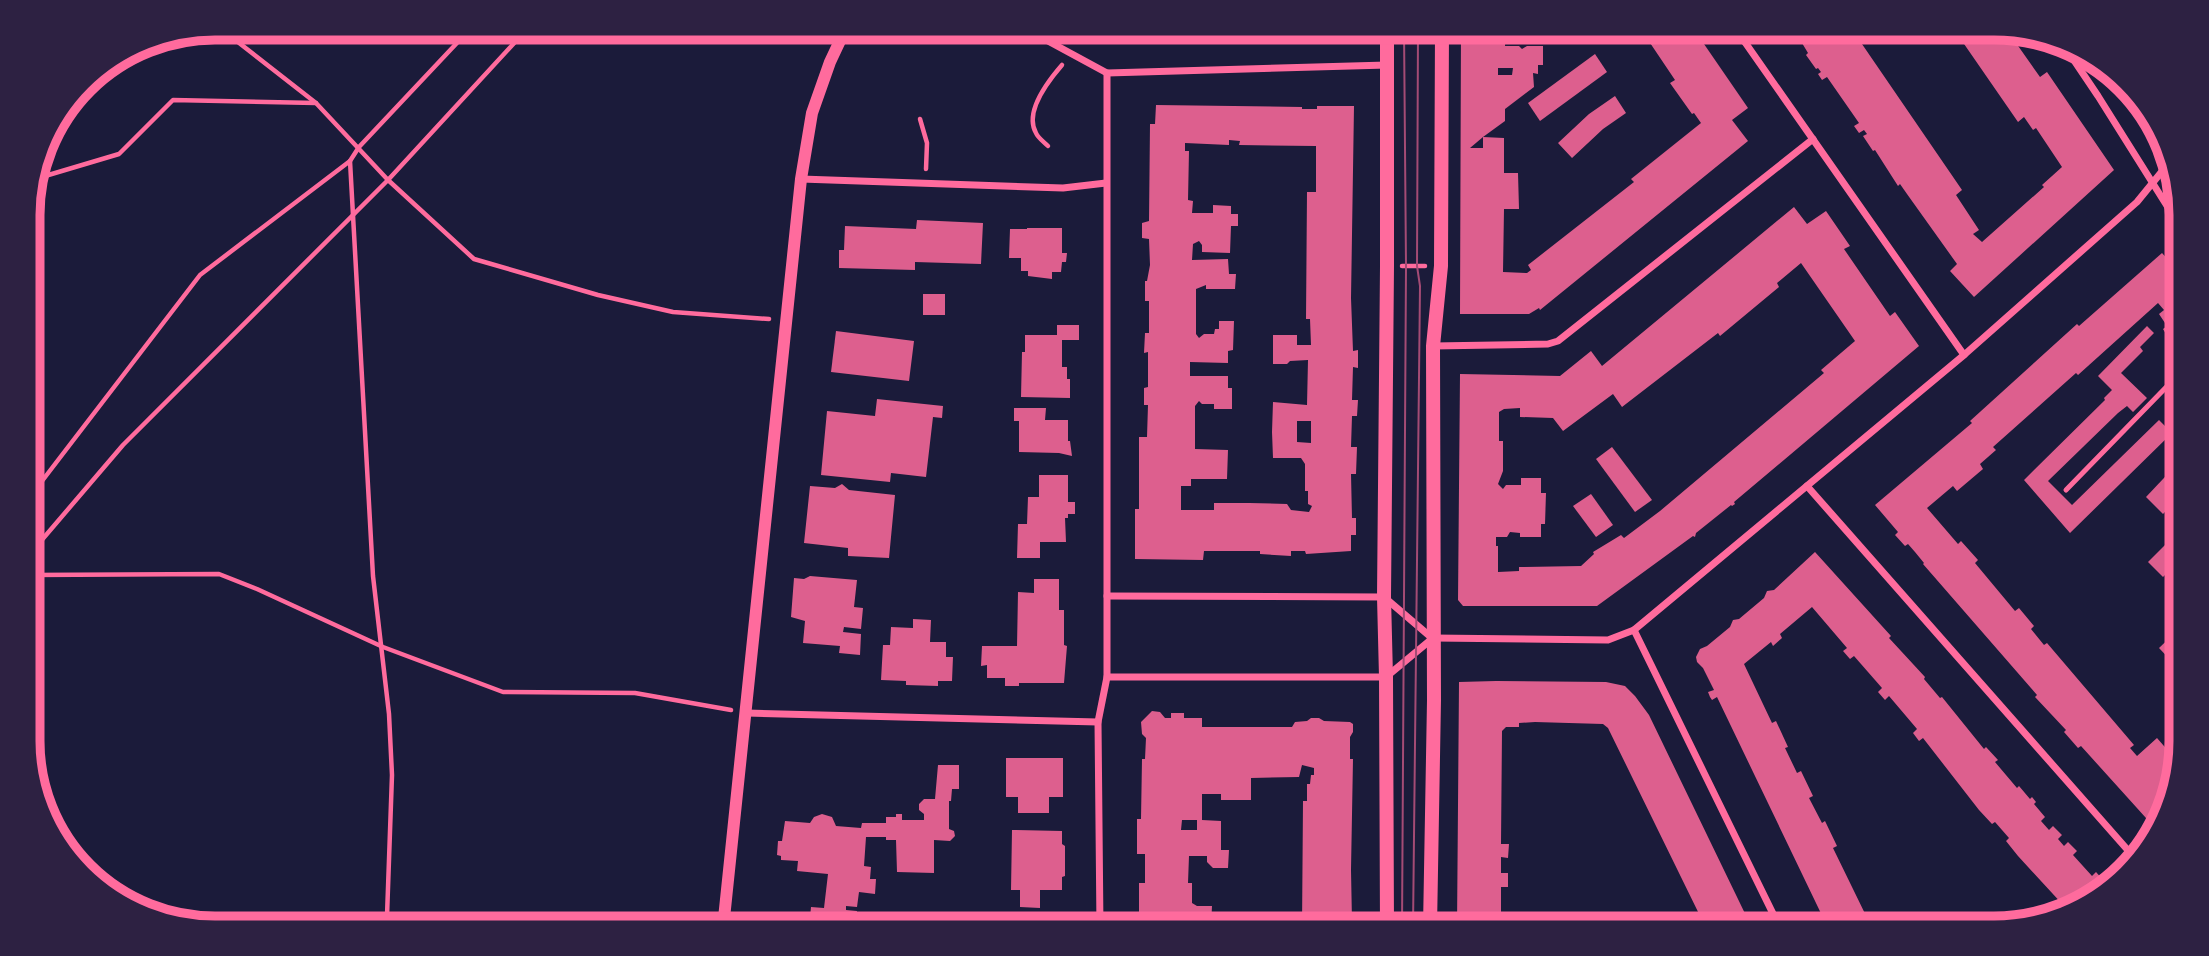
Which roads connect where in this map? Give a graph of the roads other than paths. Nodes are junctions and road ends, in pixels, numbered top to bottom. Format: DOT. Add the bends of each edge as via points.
graph roads {
  1 [pos="840,40"];
  2 [pos="1047,40"];
  3 [pos="1387,40"];
  4 [pos="1442,40"];
  5 [pos="1743,40"];
  6 [pos="2074,60"];
  7 [pos="1387,65"];
  8 [pos="1107,73"];
  9 [pos="1813,139"];
  10 [pos="2163,170"];
  11 [pos="801,179"];
  12 [pos="2153,182"];
  13 [pos="1106,183"];
  14 [pos="2168,207"];
  15 [pos="1433,346"];
  16 [pos="1964,355"];
  17 [pos="2169,384"];
  18 [pos="1807,486"];
  19 [pos="2066,490"];
  20 [pos="1107,596"];
  21 [pos="1384,597"];
  22 [pos="1634,630"];
  23 [pos="1433,638"];
  24 [pos="1107,677"];
  25 [pos="1387,677"];
  26 [pos="747,713"];
  27 [pos="1098,722"];
  28 [pos="2129,851"];
  29 [pos="1387,915"];
  30 [pos="1430,915"];
  31 [pos="1774,915"];
  32 [pos="724,916"];
  33 [pos="1100,916"];
  1 -- 11 [label="street" via="813,113"];
  2 -- 8 [label="street"];
  3 -- 7 [label="main road"];
  4 -- 15 [label="main road" via="1441,266"];
  5 -- 9 [label="street"];
  6 -- 12 [label="street"];
  7 -- 8 [label="street"];
  7 -- 21 [label="main road"];
  8 -- 13 [label="street"];
  9 -- 15 [label="street" via="1558,341"];
  9 -- 16 [label="street"];
  10 -- 12 [label="street"];
  11 -- 13 [label="street" via="1063,188"];
  11 -- 26 [label="street"];
  12 -- 14 [label="street"];
  12 -- 16 [label="street" via="2137,202"];
  13 -- 20 [label="street"];
  15 -- 23 [label="main road"];
  16 -- 18 [label="street"];
  17 -- 19 [label="lane"];
  18 -- 22 [label="street"];
  18 -- 28 [label="street"];
  20 -- 21 [label="street"];
  20 -- 24 [label="street"];
  21 -- 23 [label="street"];
  21 -- 25 [label="main road"];
  22 -- 23 [label="street" via="1608,640"];
  22 -- 31 [label="street"];
  23 -- 25 [label="street"];
  23 -- 30 [label="main road"];
  24 -- 25 [label="street"];
  24 -- 27 [label="street"];
  25 -- 29 [label="main road"];
  26 -- 27 [label="street"];
  26 -- 32 [label="street"];
  27 -- 33 [label="street"];
}
